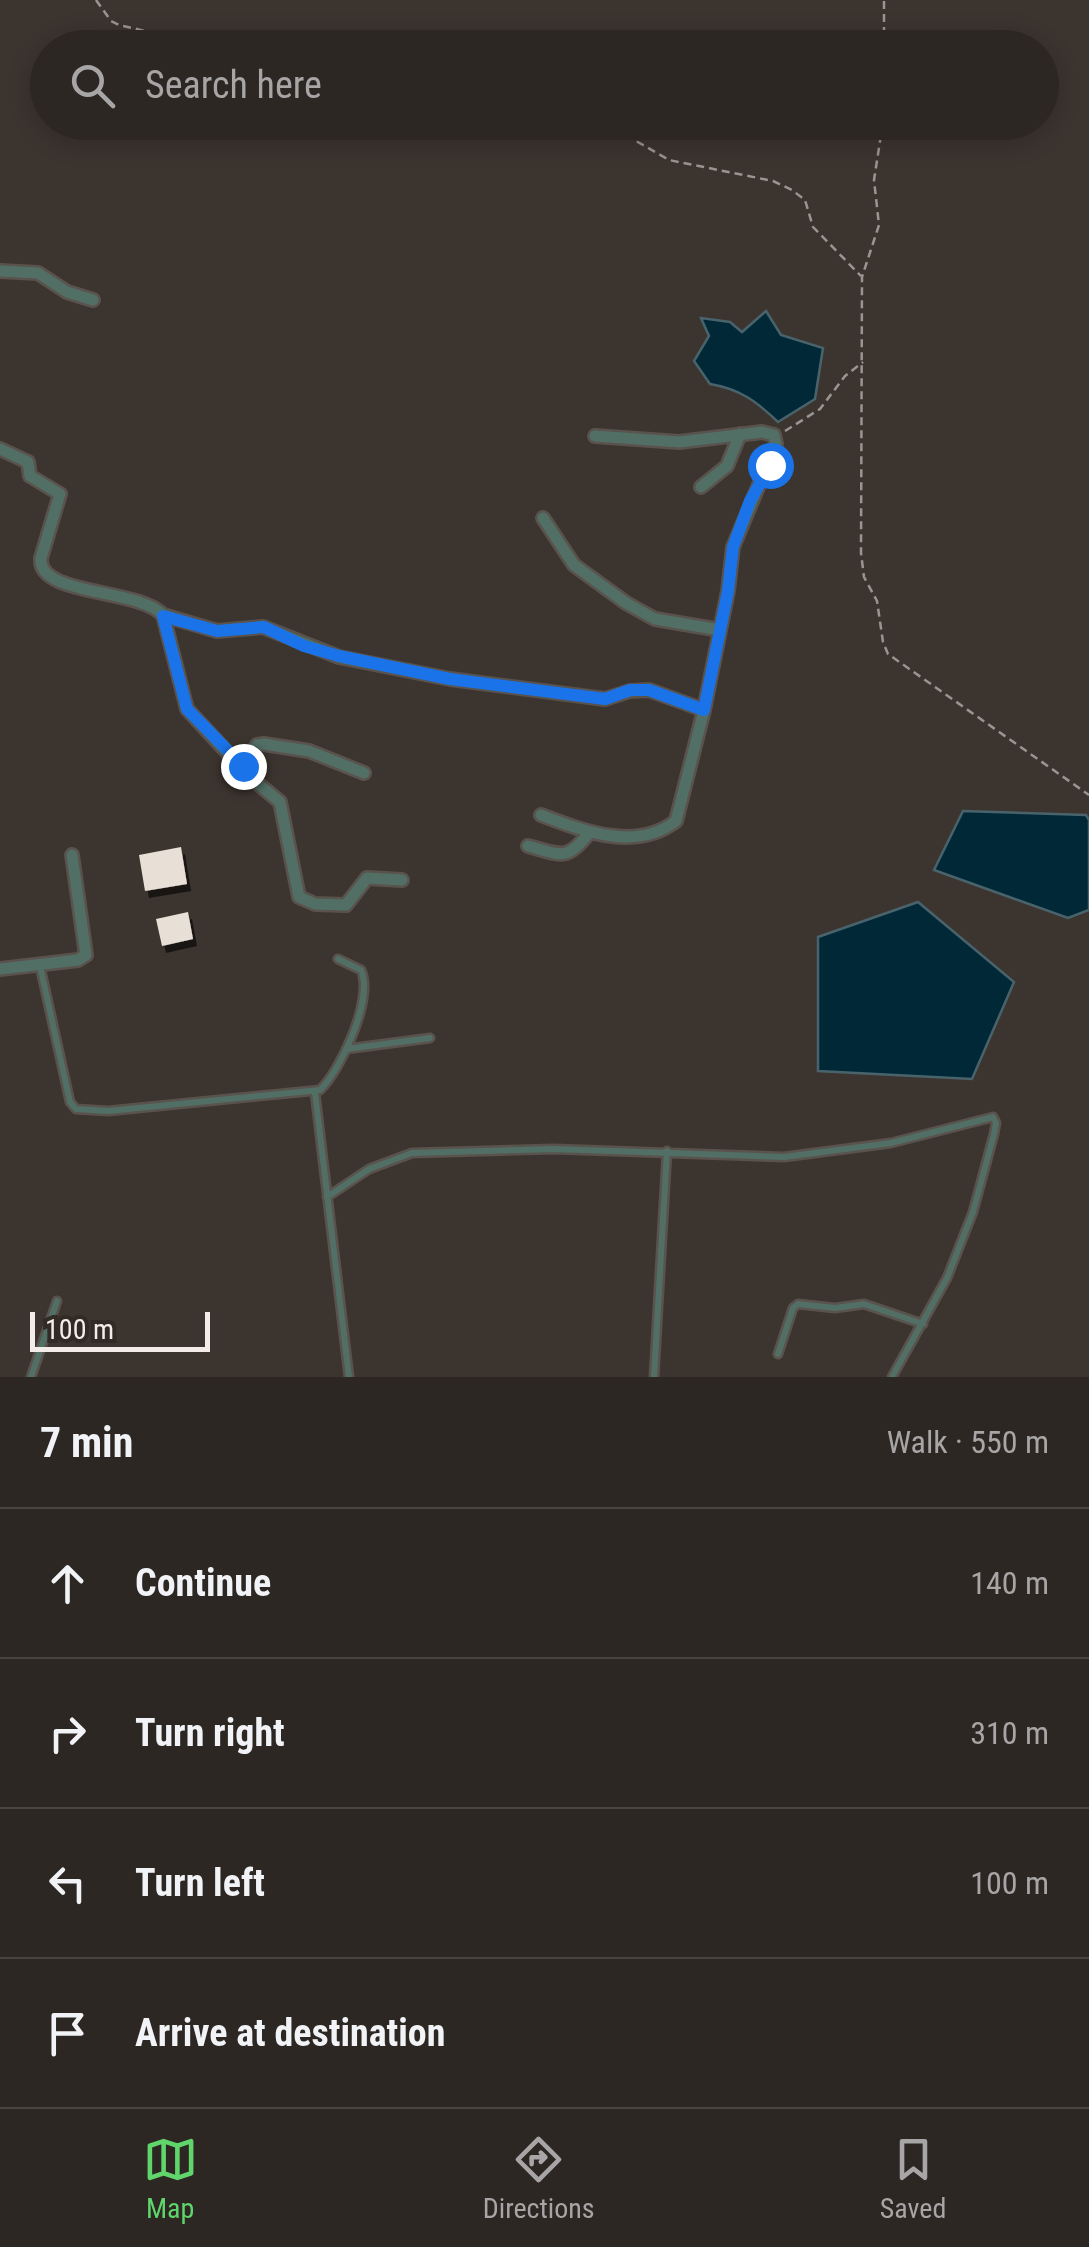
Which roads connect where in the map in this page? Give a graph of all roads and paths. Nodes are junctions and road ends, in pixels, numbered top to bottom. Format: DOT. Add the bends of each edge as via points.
graph roads {
  1 [pos="96,0"];
  2 [pos="884,0"];
  3 [pos="141,30"];
  4 [pos="884,30"];
  5 [pos="634,140"];
  6 [pos="880,140"];
  7 [pos="0,271"];
  8 [pos="862,277"];
  9 [pos="93,300"];
  10 [pos="863,362"];
  11 [pos="740,434"];
  12 [pos="595,436"];
  13 [pos="775,437"];
  14 [pos="0,450"];
  15 [pos="701,487"];
  16 [pos="543,518"];
  17 [pos="163,616"];
  18 [pos="720,630"];
  19 [pos="704,710"];
  20 [pos="243,766"];
  21 [pos="364,773"];
  22 [pos="1089,795"];
  23 [pos="541,815"];
  24 [pos="590,832"];
  25 [pos="528,846"];
  26 [pos="72,855"];
  27 [pos="402,880"];
  28 [pos="338,959"];
  29 [pos="40,964"];
  30 [pos="0,969"];
  31 [pos="430,1038"];
  32 [pos="346,1049"];
  33 [pos="315,1093"];
  34 [pos="668,1151"];
  35 [pos="326,1196"];
  36 [pos="57,1302"];
  37 [pos="923,1324"];
  38 [pos="778,1354"];
  39 [pos="30,1377"];
  40 [pos="349,1377"];
  41 [pos="654,1377"];
  42 [pos="892,1377"];
  1 -- 3 [label="path" via="111,21"];
  2 -- 4 [label="path"];
  5 -- 8 [label="path" via="669,160 792,190 805,200 813,227"];
  6 -- 8 [label="path" via="879,225"];
  7 -- 9 [label="street" via="38,274"];
  8 -- 10 [label="path"];
  10 -- 13 [label="path" via="820,409"];
  10 -- 22 [label="path" via="861,553 885,648"];
  11 -- 12 [label="street" via="679,442"];
  11 -- 13 [label="street"];
  11 -- 15 [label="street" via="727,466"];
  13 -- 18 [label="street" via="770,465 733,547"];
  14 -- 17 [label="street" via="28,462 30,476 60,494 41,558 45,576 134,599"];
  16 -- 18 [label="street" via="574,565 626,603 655,619"];
  17 -- 19 [label="street" via="217,631 264,627 339,656 450,679 605,699 649,690"];
  17 -- 20 [label="street" via="187,709"];
  18 -- 19 [label="street"];
  19 -- 24 [label="street" via="676,821 635,836"];
  20 -- 21 [label="street" via="264,744 310,751"];
  20 -- 27 [label="street" via="280,802 299,898 346,906 367,878"];
  23 -- 24 [label="street"];
  24 -- 25 [label="street" via="568,855"];
  26 -- 29 [label="street" via="86,954"];
  28 -- 32 [label="lane" via="358,966 366,986"];
  29 -- 30 [label="street"];
  29 -- 33 [label="lane" via="76,1108"];
  31 -- 32 [label="lane"];
  32 -- 33 [label="lane"];
  33 -- 35 [label="lane"];
  34 -- 35 [label="lane" via="412,1153"];
  34 -- 37 [label="lane" via="820,1154 993,1117 968,1226"];
  34 -- 41 [label="lane"];
  35 -- 40 [label="lane"];
  36 -- 39 [label="lane"];
  37 -- 38 [label="lane" via="864,1304 798,1304"];
  37 -- 42 [label="lane"];
}
